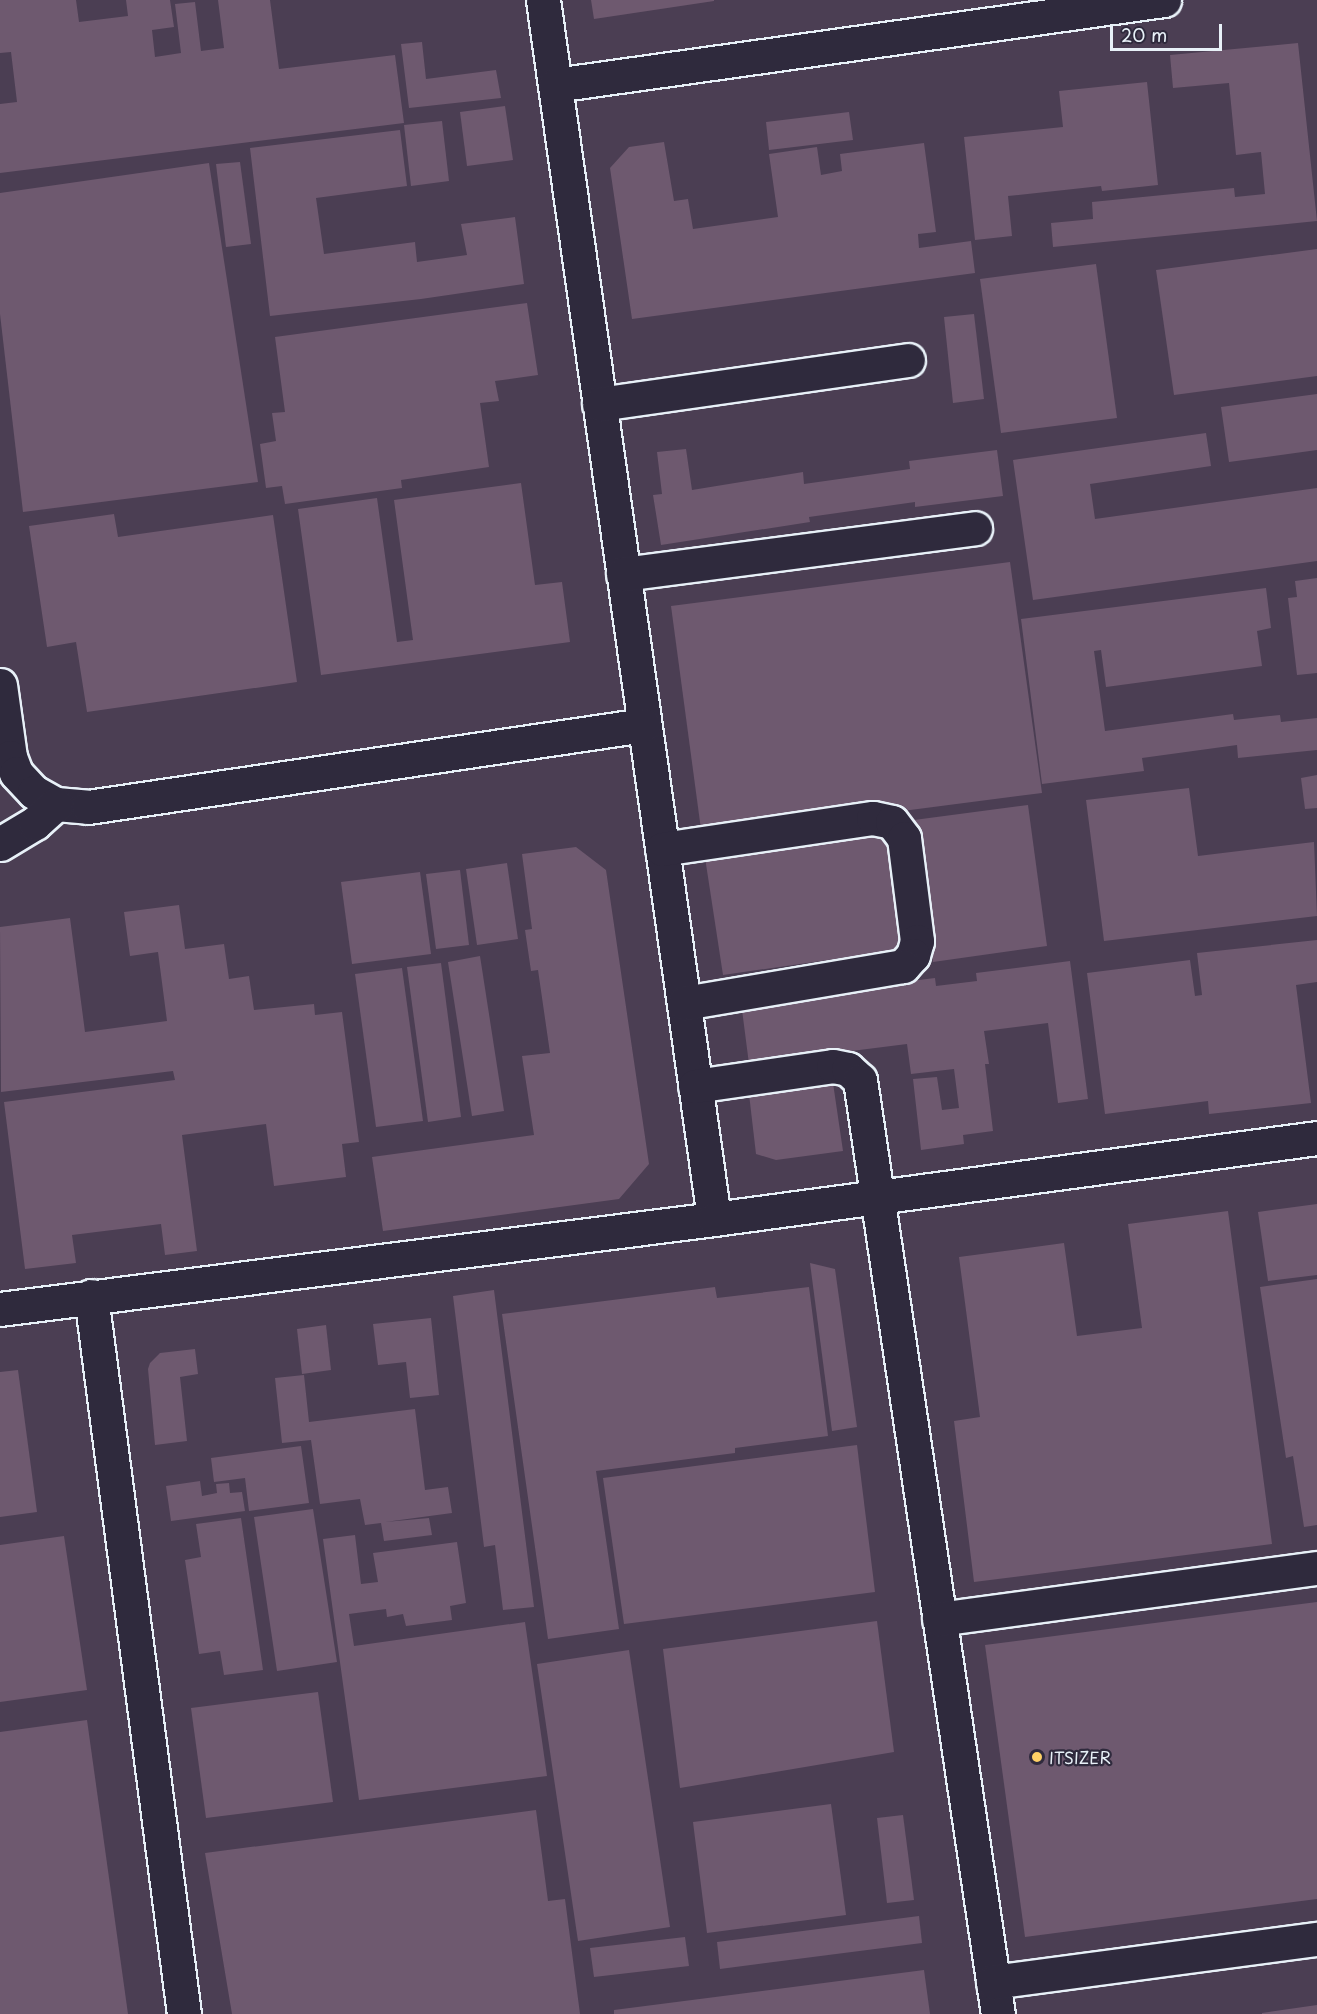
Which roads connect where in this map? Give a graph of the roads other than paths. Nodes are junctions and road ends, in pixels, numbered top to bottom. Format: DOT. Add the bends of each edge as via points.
graph roads {
  1 [pos="543,0"];
  2 [pos="1164,0"];
  3 [pos="555,85"];
  4 [pos="908,360"];
  5 [pos="599,404"];
  6 [pos="975,528"];
  7 [pos="623,574"];
  8 [pos="0,684"];
  9 [pos="644,725"];
  10 [pos="5,758"];
  11 [pos="56,804"];
  12 [pos="0,844"];
  13 [pos="662,849"];
  14 [pos="684,1003"];
  15 [pos="695,1086"];
  16 [pos="1317,1138"];
  17 [pos="877,1197"];
  18 [pos="714,1219"];
  19 [pos="91,1296"];
  20 [pos="0,1309"];
  21 [pos="1317,1568"];
  22 [pos="939,1619"];
  23 [pos="1317,1939"];
  24 [pos="993,1982"];
  25 [pos="184,2014"];
  26 [pos="998,2014"];
  1 -- 3 [label="lane"];
  2 -- 3 [label="lane"];
  3 -- 5 [label="lane"];
  4 -- 5 [label="lane"];
  5 -- 7 [label="lane"];
  6 -- 7 [label="lane"];
  7 -- 9 [label="lane"];
  8 -- 10 [label="lane"];
  9 -- 11 [label="lane" via="88,807"];
  9 -- 13 [label="lane"];
  10 -- 11 [label="lane" via="34,792"];
  11 -- 12 [label="lane" via="35,823"];
  13 -- 14 [label="lane"];
  13 -- 14 [label="lane" via="873,818 892,822 904,838 917,941 913,955 903,966"];
  14 -- 15 [label="lane"];
  15 -- 17 [label="lane" via="833,1066 848,1069 863,1089"];
  15 -- 18 [label="lane"];
  16 -- 17 [label="lane"];
  17 -- 18 [label="lane"];
  17 -- 22 [label="lane"];
  18 -- 19 [label="lane"];
  19 -- 20 [label="lane"];
  19 -- 25 [label="lane"];
  21 -- 22 [label="lane"];
  22 -- 24 [label="lane"];
  23 -- 24 [label="lane"];
  24 -- 26 [label="lane"];
}
